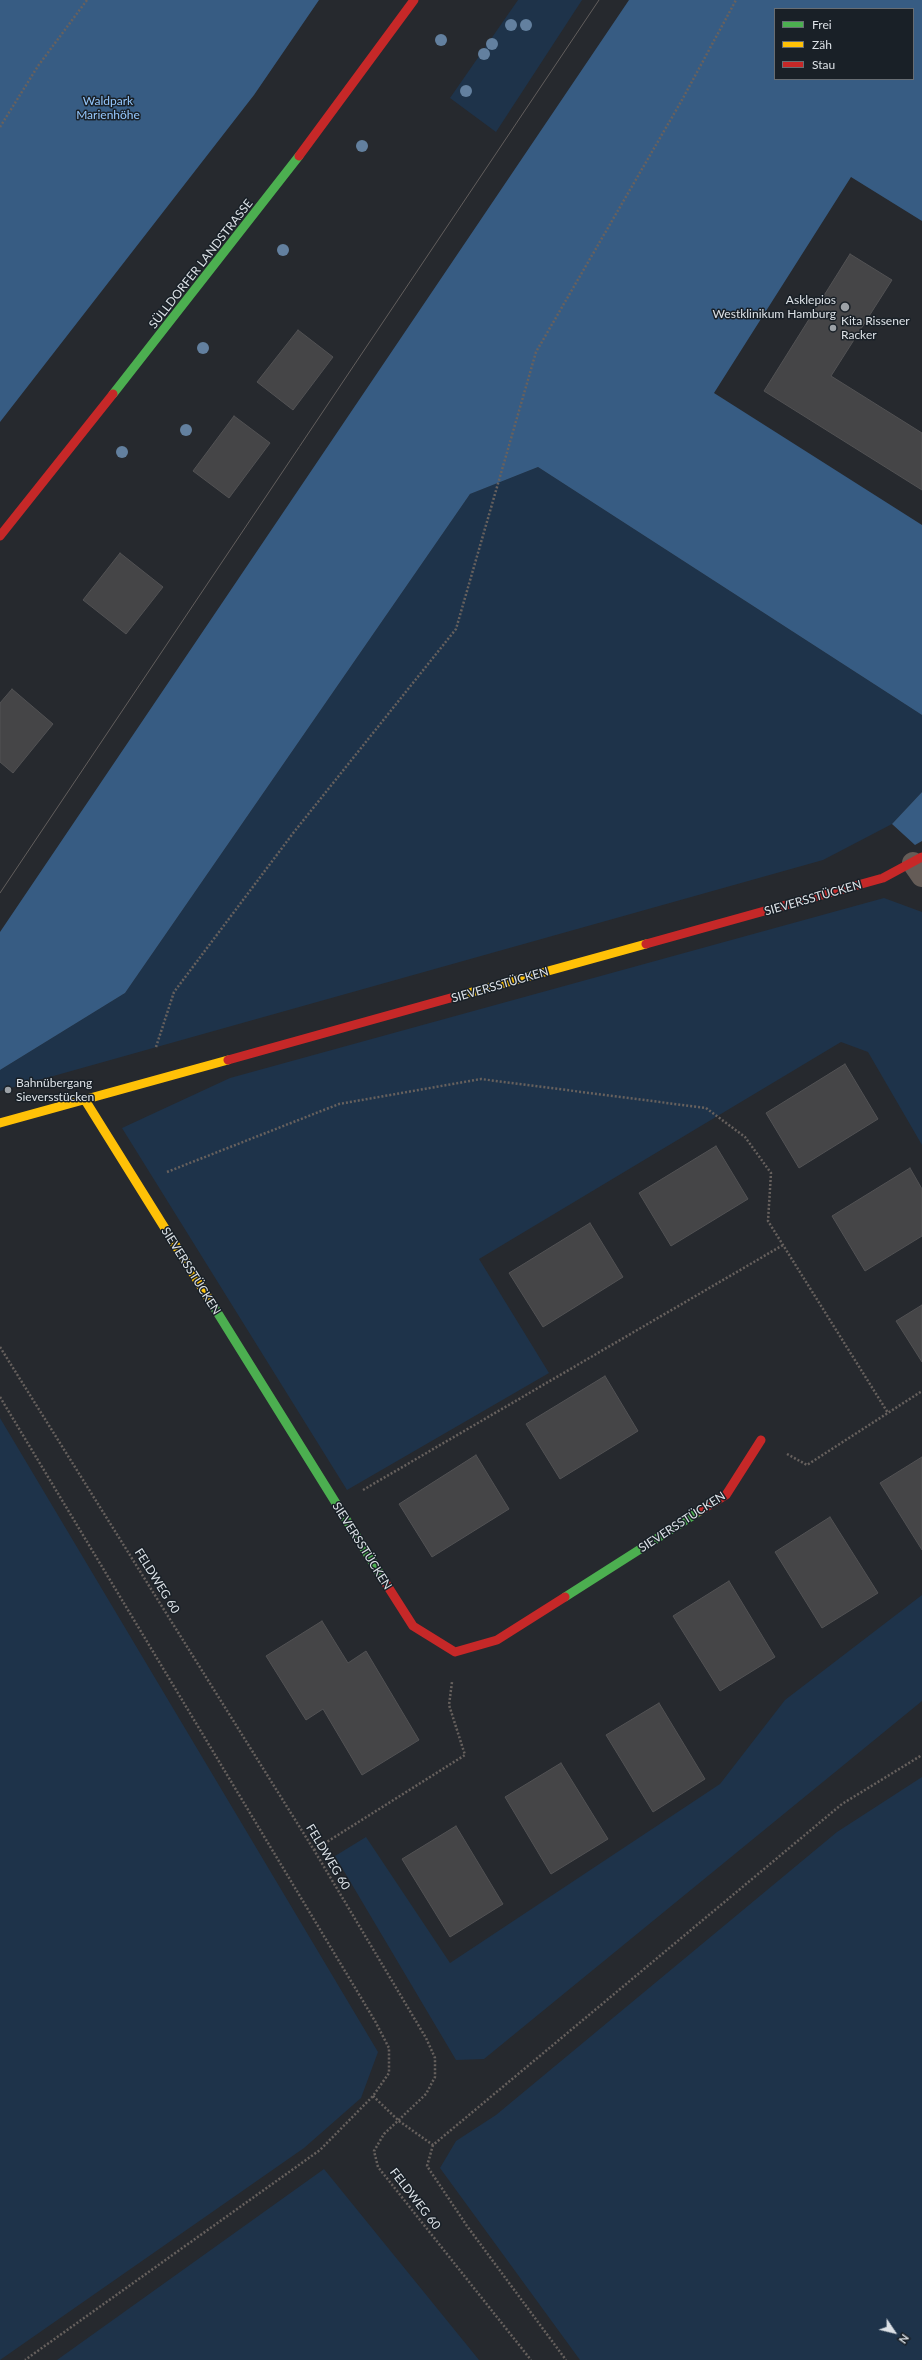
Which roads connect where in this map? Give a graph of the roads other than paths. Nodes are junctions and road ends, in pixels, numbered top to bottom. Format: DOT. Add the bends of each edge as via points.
graph roads {
  1 [pos="414,0"];
  2 [pos="0,536"];
  3 [pos="919,866"];
  4 [pos="85,1100"];
  5 [pos="0,1123"];
  6 [pos="761,1440"];
  1 -- 2 [label="street, SÜLLDORFER LANDSTRASSE" via="269,197"];
  3 -- 4 [label="street, SIEVERSSTÜCKEN"];
  4 -- 5 [label="street, SIEVERSSTÜCKEN"];
  4 -- 6 [label="street, SIEVERSSTÜCKEN" via="413,1626 455,1652 497,1640 726,1495"];
}
